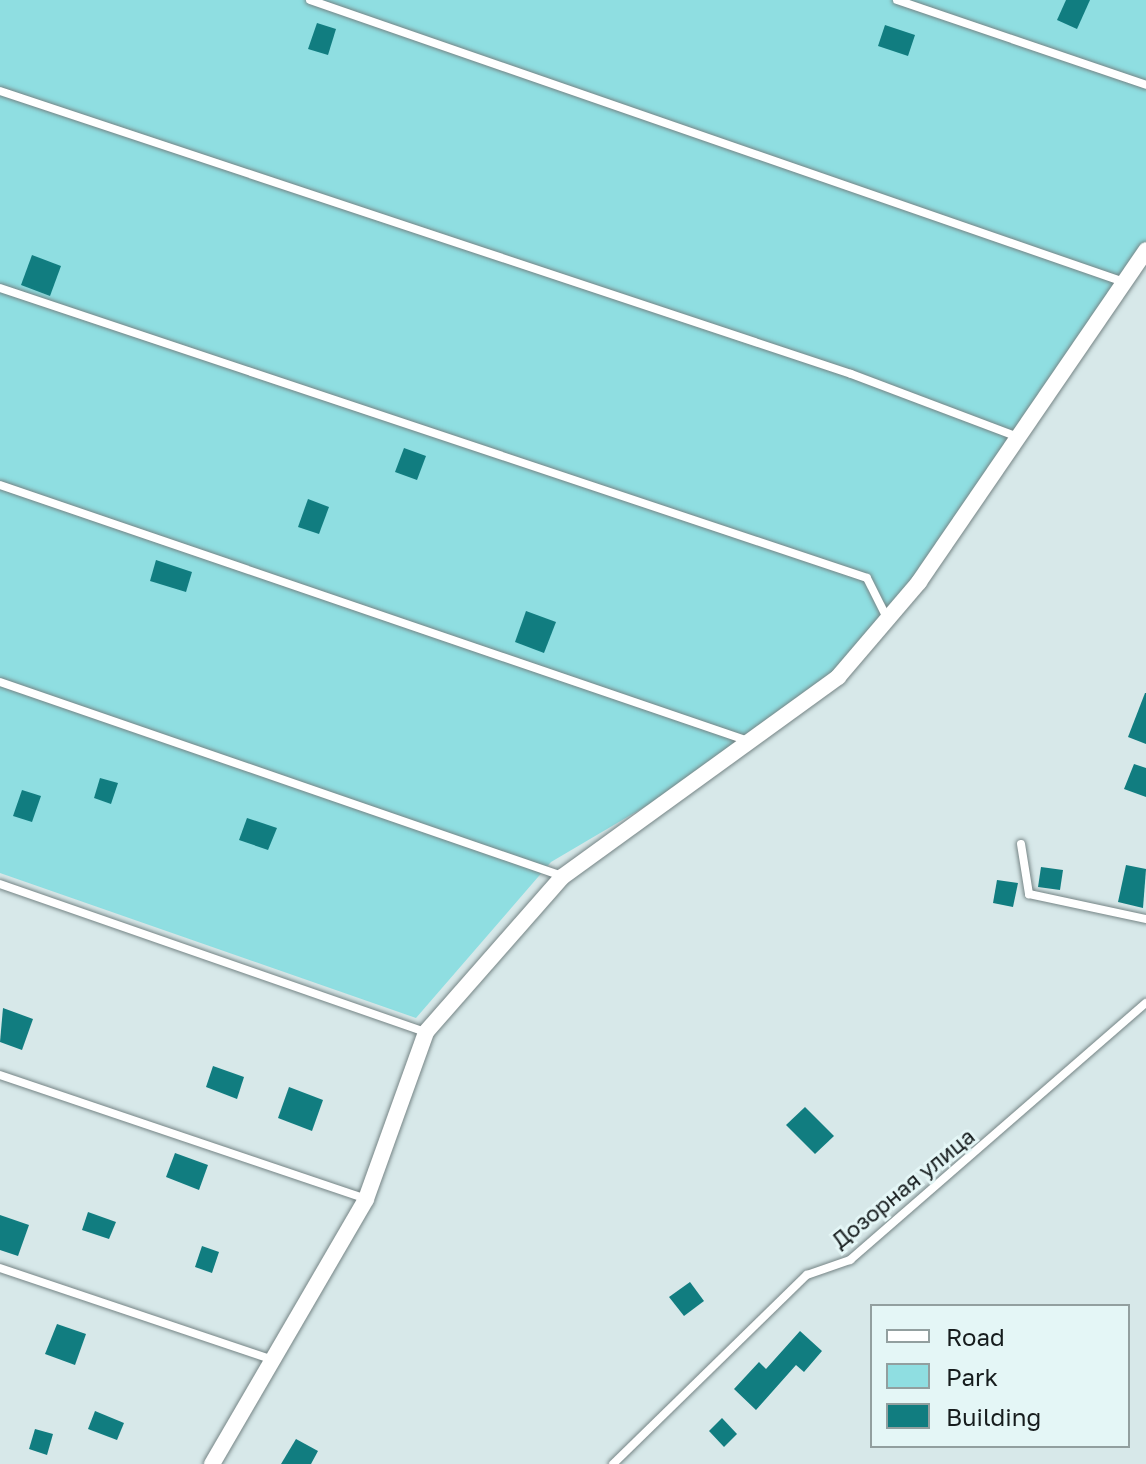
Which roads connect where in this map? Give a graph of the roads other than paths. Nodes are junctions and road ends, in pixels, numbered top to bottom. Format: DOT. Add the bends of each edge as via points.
graph roads {
  1 [pos="310,0"];
  2 [pos="897,0"];
  3 [pos="1146,85"];
  4 [pos="0,91"];
  5 [pos="1146,250"];
  6 [pos="1125,282"];
  7 [pos="0,288"];
  8 [pos="1018,437"];
  9 [pos="0,485"];
  10 [pos="888,621"];
  11 [pos="0,682"];
  12 [pos="753,743"];
  13 [pos="1021,844"];
  14 [pos="562,877"];
  15 [pos="0,884"];
  16 [pos="1146,919"];
  17 [pos="1146,1003"];
  18 [pos="426,1032"];
  19 [pos="0,1075"];
  20 [pos="366,1199"];
  21 [pos="0,1268"];
  22 [pos="275,1360"];
  23 [pos="212,1464"];
  24 [pos="613,1464"];
  1 -- 6 [label="lane"];
  2 -- 3 [label="lane"];
  4 -- 8 [label="lane" via="851,374"];
  5 -- 6 [label="street"];
  6 -- 8 [label="street"];
  7 -- 10 [label="lane" via="867,578"];
  8 -- 10 [label="street"];
  9 -- 12 [label="lane"];
  10 -- 12 [label="street" via="838,677"];
  11 -- 14 [label="lane"];
  12 -- 14 [label="street"];
  13 -- 16 [label="lane" via="1029,894"];
  14 -- 18 [label="street"];
  15 -- 18 [label="lane"];
  17 -- 24 [label="lane, Дозорная улица" via="850,1260 807,1275"];
  18 -- 20 [label="street"];
  19 -- 20 [label="lane"];
  20 -- 22 [label="street"];
  21 -- 22 [label="lane"];
  22 -- 23 [label="street"];
}
